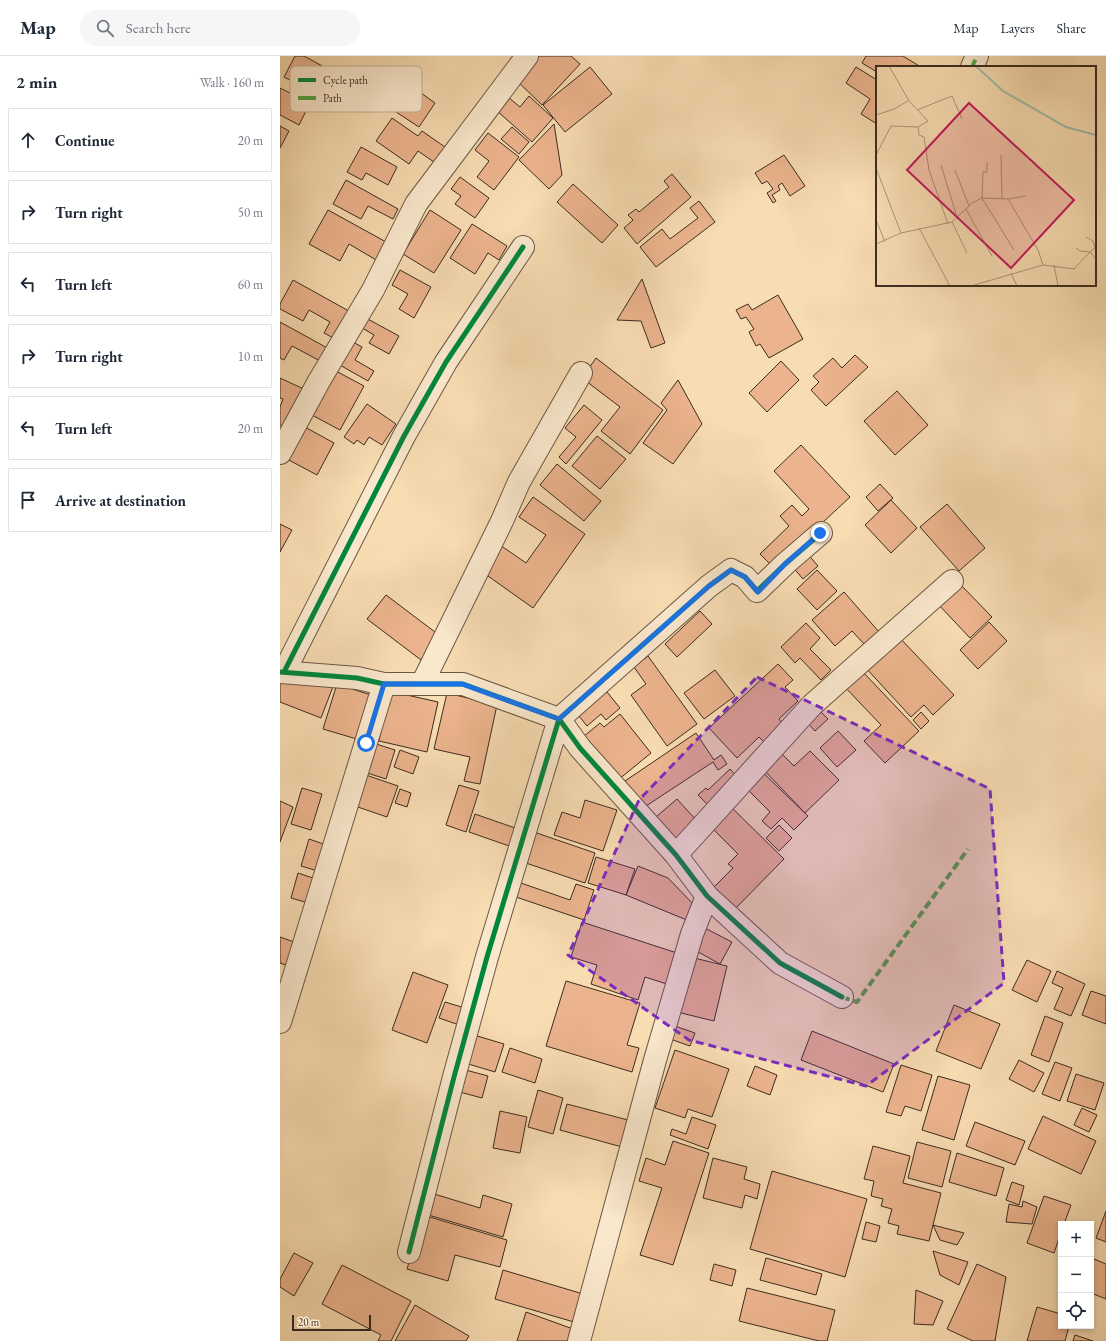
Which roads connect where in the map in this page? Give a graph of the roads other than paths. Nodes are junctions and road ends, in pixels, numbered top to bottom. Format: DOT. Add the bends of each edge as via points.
graph roads {
  1 [pos="527,56"];
  2 [pos="976,56"];
  3 [pos="972,66"];
  4 [pos="524,248"];
  5 [pos="581,373"];
  6 [pos="280,453"];
  7 [pos="820,533"];
  8 [pos="952,581"];
  9 [pos="282,672"];
  10 [pos="384,684"];
  11 [pos="422,684"];
  12 [pos="559,719"];
  13 [pos="676,855"];
  14 [pos="707,896"];
  15 [pos="842,997"];
  16 [pos="280,1022"];
  17 [pos="410,1252"];
  18 [pos="579,1341"];
  1 -- 6 [label="street" via="416,204 373,290"];
  2 -- 3 [label="street"];
  4 -- 9 [label="street" via="446,362 404,436"];
  5 -- 11 [label="street" via="519,482"];
  7 -- 12 [label="street" via="758,592 745,577 731,570 709,586"];
  8 -- 13 [label="street" via="812,704"];
  9 -- 10 [label="street" via="358,678"];
  10 -- 11 [label="street"];
  10 -- 16 [label="street"];
  11 -- 12 [label="street" via="462,684"];
  12 -- 13 [label="street" via="580,748"];
  12 -- 17 [label="street" via="487,957"];
  13 -- 14 [label="street"];
  14 -- 15 [label="street" via="780,963"];
  14 -- 18 [label="street" via="692,934 657,1053"];
}
